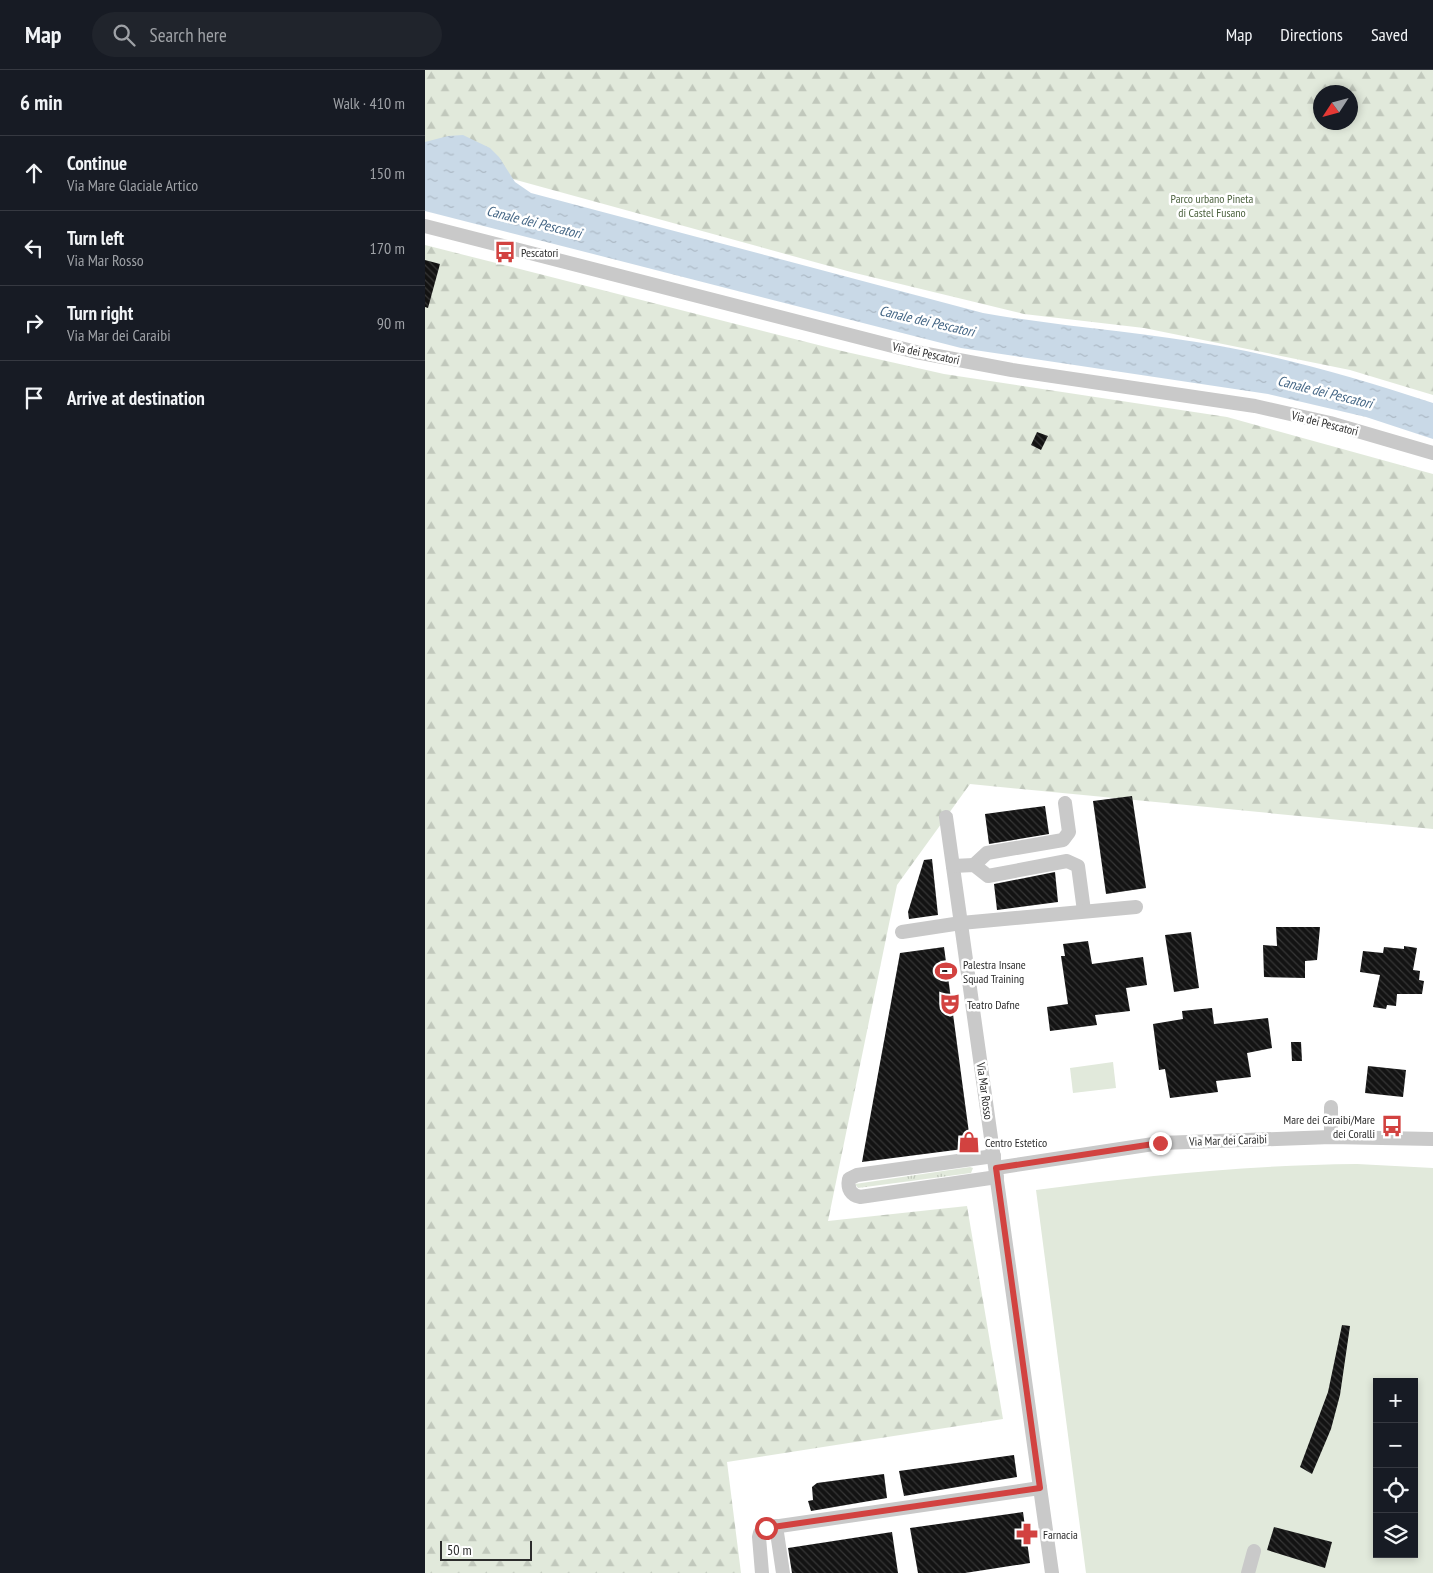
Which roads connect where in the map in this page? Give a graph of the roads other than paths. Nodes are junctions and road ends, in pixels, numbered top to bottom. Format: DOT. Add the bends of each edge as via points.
graph roads {
  1 [pos="425,226"];
  2 [pos="1433,453"];
  3 [pos="1065,803"];
  4 [pos="946,817"];
  5 [pos="974,865"];
  6 [pos="953,866"];
  7 [pos="1136,907"];
  8 [pos="1084,911"];
  9 [pos="961,922"];
  10 [pos="902,932"];
  11 [pos="1331,1107"];
  12 [pos="1331,1136"];
  13 [pos="1433,1139"];
  14 [pos="996,1167"];
  15 [pos="1040,1488"];
  16 [pos="776,1526"];
  17 [pos="1254,1551"];
  18 [pos="762,1573"];
  19 [pos="783,1573"];
  20 [pos="1051,1573"];
  21 [pos="1248,1573"];
  1 -- 2 [label="street, Via dei Pescatori" via="916,352 994,367 1255,406 1330,423"];
  3 -- 5 [label="street" via="1069,832 1063,840 987,853"];
  4 -- 6 [label="street, Via Mar Rosso"];
  5 -- 6 [label="street"];
  5 -- 8 [label="street" via="988,876 1073,862 1078,866"];
  6 -- 9 [label="street, Via Mar Rosso"];
  7 -- 8 [label="street"];
  8 -- 9 [label="street"];
  9 -- 10 [label="street"];
  9 -- 14 [label="street, Via Mar Rosso"];
  11 -- 12 [label="street"];
  12 -- 13 [label="street, Via Mar dei Caraibi"];
  12 -- 14 [label="street, Via Mar dei Caraibi" via="1152,1144"];
  14 -- 14 [label="street, Via Mar dei Caraibi" via="857,1175 849,1180 848,1187 853,1195 860,1198"];
  14 -- 15 [label="street, Via Mar Rosso"];
  15 -- 16 [label="street"];
  15 -- 20 [label="street, Via Mar Rosso"];
  16 -- 18 [label="street" via="760,1533"];
  16 -- 19 [label="street"];
  17 -- 21 [label="street"];
}
